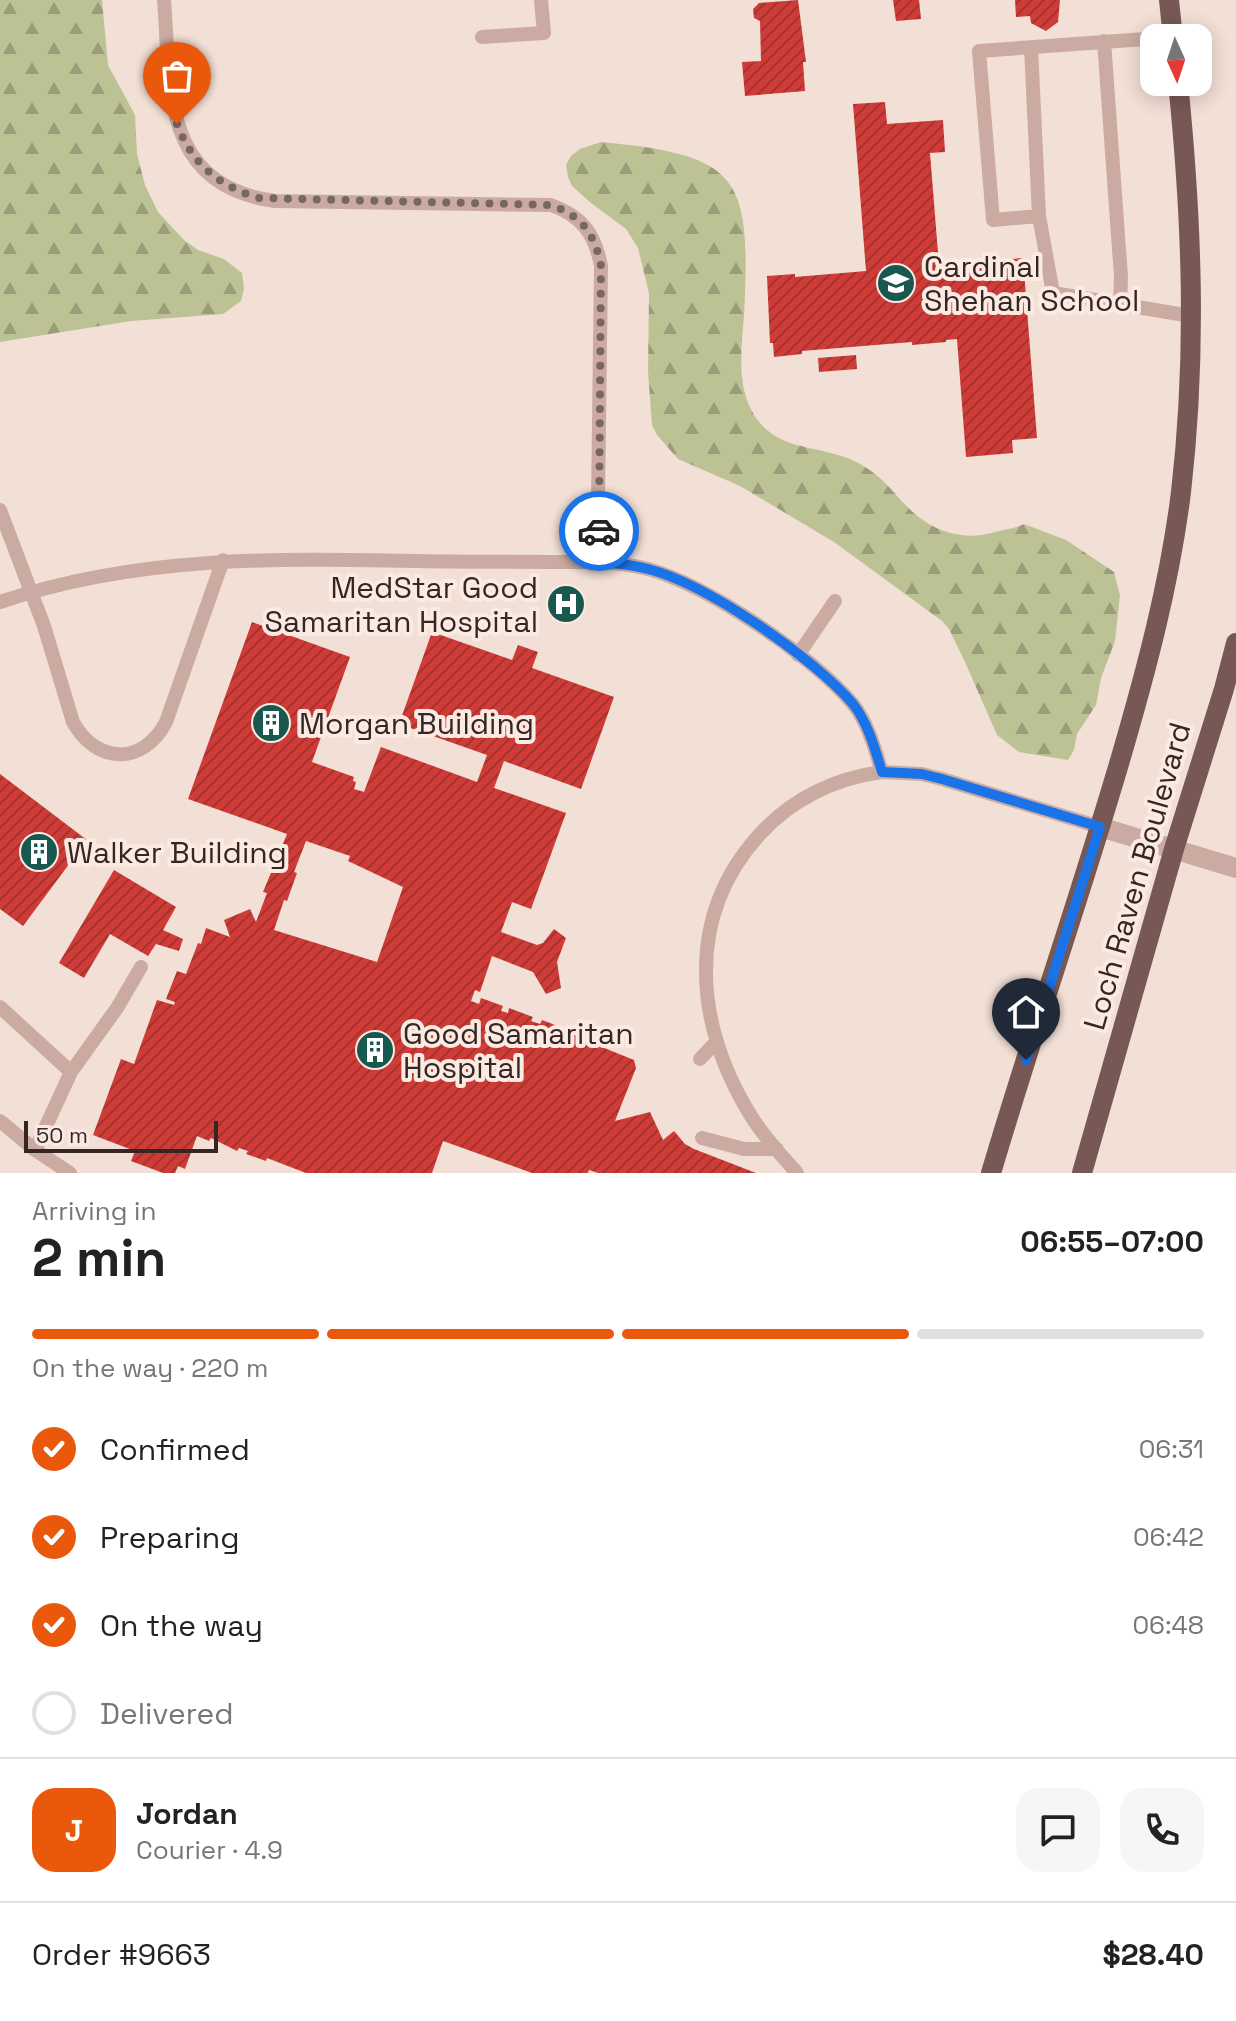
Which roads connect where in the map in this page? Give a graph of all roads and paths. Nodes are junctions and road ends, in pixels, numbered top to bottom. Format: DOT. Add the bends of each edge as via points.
graph roads {
  1 [pos="164,0"];
  2 [pos="541,0"];
  3 [pos="1169,0"];
  4 [pos="1172,24"];
  5 [pos="482,37"];
  6 [pos="1140,39"];
  7 [pos="1104,41"];
  8 [pos="1031,47"];
  9 [pos="1179,96"];
  10 [pos="1039,216"];
  11 [pos="1120,306"];
  12 [pos="1191,316"];
  13 [pos="0,510"];
  14 [pos="223,560"];
  15 [pos="600,562"];
  16 [pos="32,591"];
  17 [pos="835,601"];
  18 [pos="0,602"];
  19 [pos="1236,643"];
  20 [pos="798,655"];
  21 [pos="882,772"];
  22 [pos="1100,827"];
  23 [pos="1174,849"];
  24 [pos="1236,868"];
  25 [pos="141,967"];
  26 [pos="0,1007"];
  27 [pos="717,1041"];
  28 [pos="700,1059"];
  29 [pos="71,1072"];
  30 [pos="0,1121"];
  31 [pos="702,1138"];
  32 [pos="777,1149"];
  33 [pos="35,1150"];
  34 [pos="70,1173"];
  35 [pos="797,1173"];
  36 [pos="991,1173"];
  37 [pos="1082,1173"];
  1 -- 15 [label="lane" via="177,124 192,155 221,183 275,201 551,205 583,223 601,266"];
  2 -- 5 [label="lane" via="544,33"];
  3 -- 4 [label="main road"];
  6 -- 7 [label="lane"];
  7 -- 8 [label="lane"];
  7 -- 11 [label="lane"];
  8 -- 10 [label="lane"];
  8 -- 10 [label="lane" via="979,51 993,220"];
  9 -- 12 [label="main road, Loch Raven Boulevard" via="1192,254"];
  10 -- 11 [label="lane" via="1053,293"];
  11 -- 12 [label="lane"];
  12 -- 22 [label="main road, Loch Raven Boulevard" via="1181,493 1163,596"];
  13 -- 16 [label="lane"];
  14 -- 15 [label="lane"];
  14 -- 16 [label="lane" via="141,568"];
  14 -- 16 [label="lane" via="166,722 158,737 133,754 103,751 80,735"];
  15 -- 20 [label="lane" via="650,569 676,579 733,609"];
  16 -- 18 [label="lane"];
  17 -- 20 [label="lane"];
  19 -- 23 [label="main road, Loch Raven Boulevard"];
  20 -- 21 [label="lane" via="854,705"];
  21 -- 22 [label="lane" via="942,779"];
  21 -- 27 [label="lane" via="836,782 788,809 750,845 731,872 710,925 705,960"];
  22 -- 23 [label="street"];
  22 -- 36 [label="main road, Loch Raven Boulevard"];
  23 -- 24 [label="street"];
  23 -- 37 [label="main road, Loch Raven Boulevard"];
  25 -- 29 [label="lane"];
  26 -- 29 [label="lane"];
  27 -- 28 [label="lane"];
  27 -- 32 [label="lane" via="742,1100"];
  29 -- 33 [label="lane"];
  30 -- 33 [label="lane"];
  31 -- 32 [label="lane" via="744,1149"];
  32 -- 35 [label="lane"];
  33 -- 34 [label="lane"];
}
